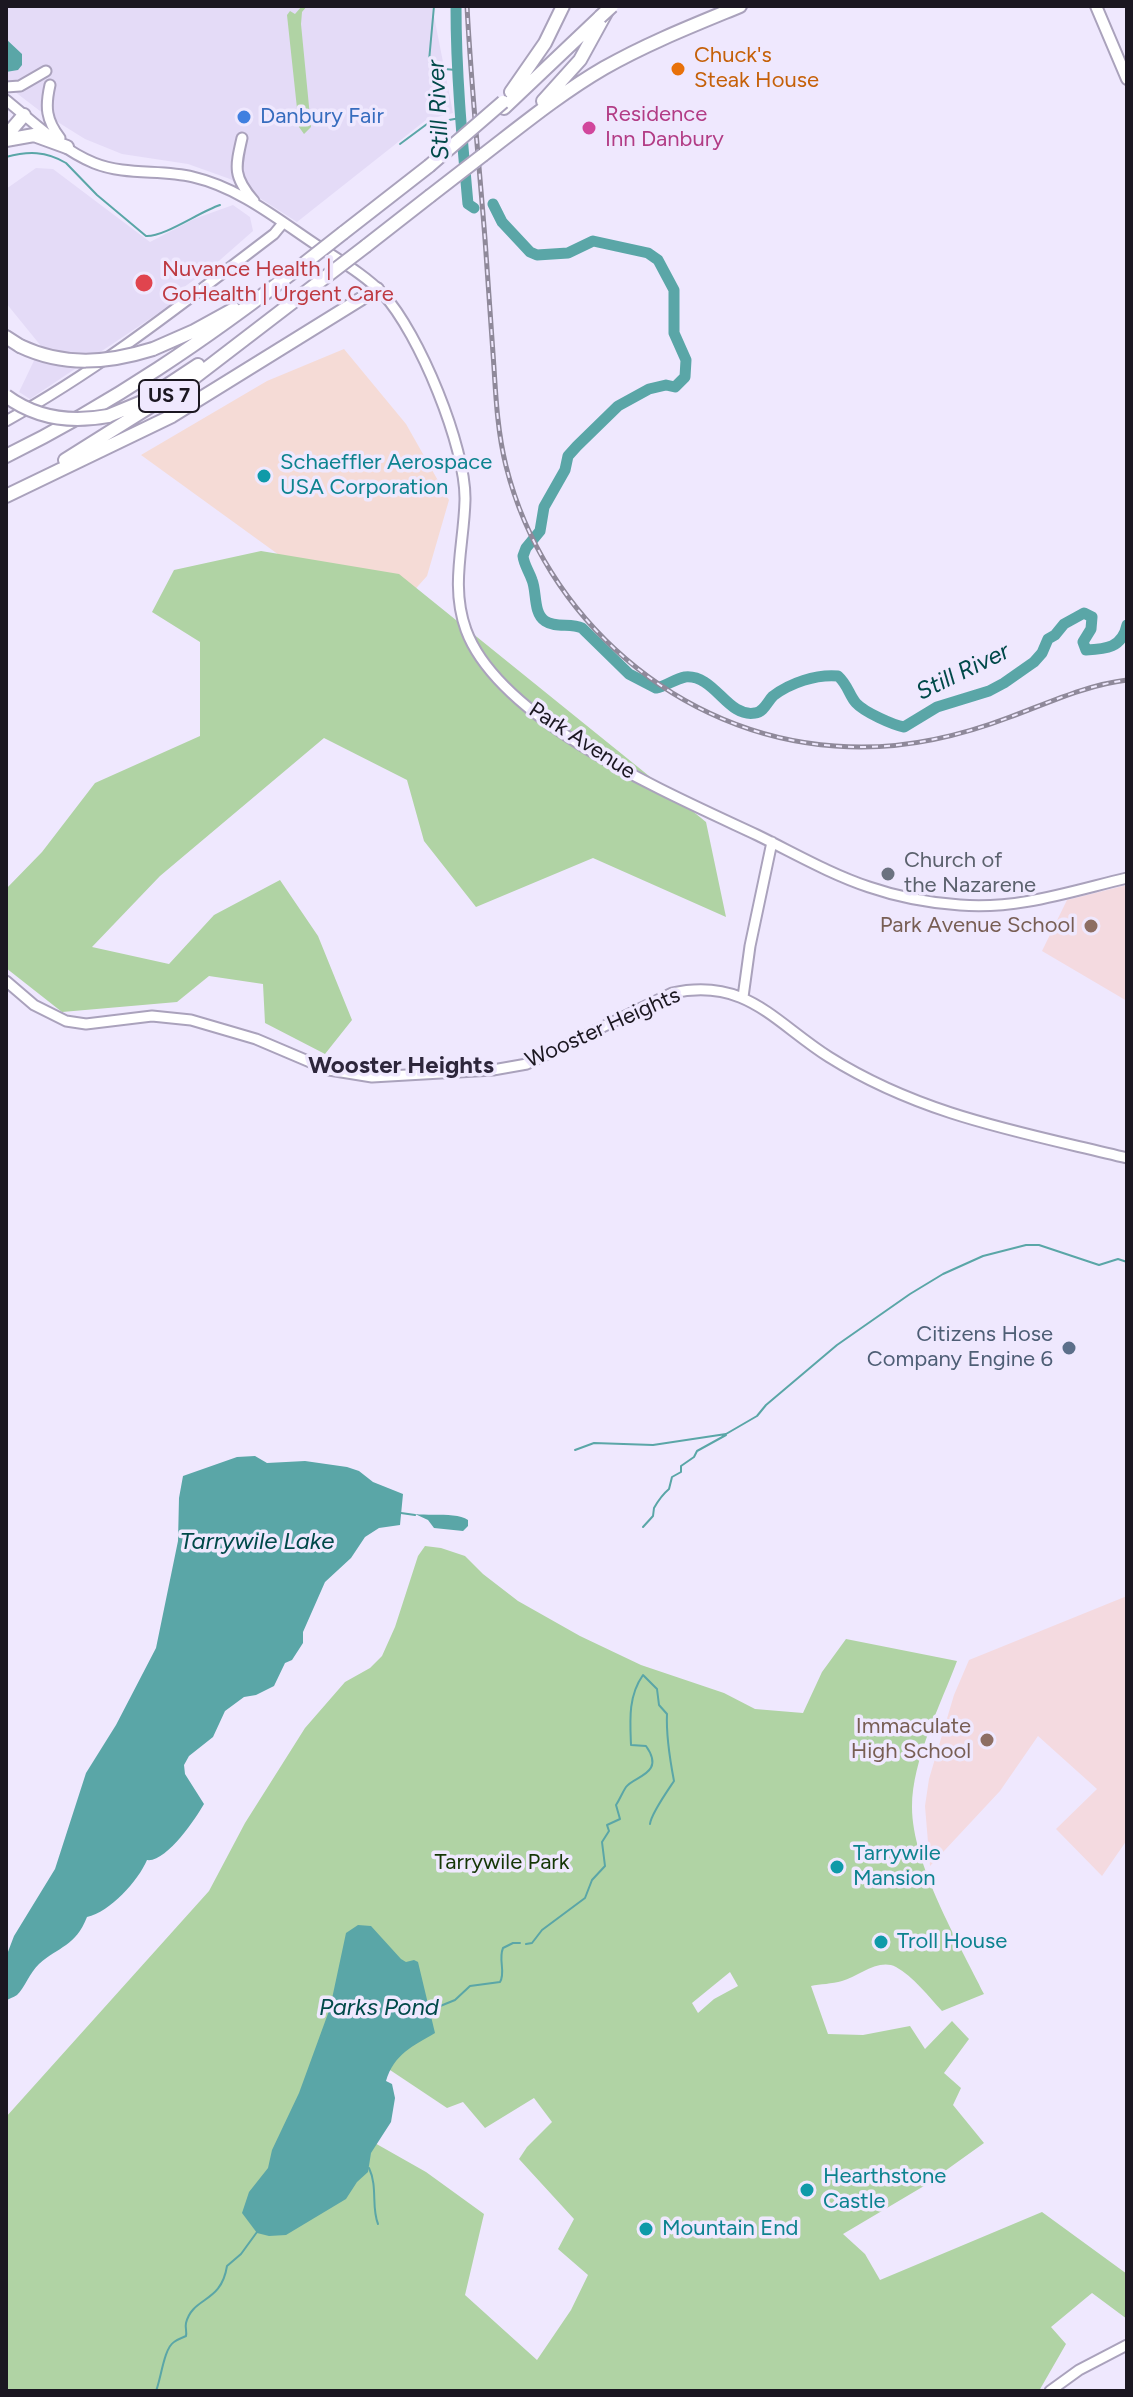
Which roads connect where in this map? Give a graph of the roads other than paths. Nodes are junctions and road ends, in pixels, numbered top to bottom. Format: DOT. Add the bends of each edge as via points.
graph roads {
  1 [pos="563,6"];
  2 [pos="611,6"];
  3 [pos="740,6"];
  4 [pos="1096,6"];
  5 [pos="46,71"];
  6 [pos="1127,79"];
  7 [pos="50,85"];
  8 [pos="6,87"];
  9 [pos="503,105"];
  10 [pos="12,109"];
  11 [pos="510,133"];
  12 [pos="6,138"];
  13 [pos="242,138"];
  14 [pos="67,147"];
  15 [pos="262,209"];
  16 [pos="283,223"];
  17 [pos="301,266"];
  18 [pos="319,282"];
  19 [pos="377,289"];
  20 [pos="6,337"];
  21 [pos="6,396"];
  22 [pos="6,421"];
  23 [pos="6,456"];
  24 [pos="6,494"];
  25 [pos="772,842"];
  26 [pos="1127,878"];
  27 [pos="6,981"];
  28 [pos="743,997"];
  29 [pos="1127,1158"];
  30 [pos="1127,2345"];
  31 [pos="1050,2391"];
  1 -- 9 [label="highway"];
  2 -- 9 [label="highway, bridge"];
  2 -- 11 [label="highway" via="574,68"];
  3 -- 11 [label="highway" via="624,57"];
  4 -- 6 [label="main road"];
  5 -- 8 [label="main road" via="20,86"];
  7 -- 14 [label="main road" via="48,118"];
  9 -- 17 [label="highway, US 7, bridge"];
  10 -- 12 [label="highway"];
  10 -- 14 [label="main road, Park Avenue"];
  11 -- 18 [label="highway, US 7, bridge"];
  12 -- 14 [label="highway" via="34,135"];
  13 -- 15 [label="main road" via="237,174"];
  14 -- 15 [label="main road, Park Avenue" via="104,166 199,178"];
  15 -- 16 [label="main road, Park Avenue"];
  16 -- 19 [label="main road, Park Avenue"];
  16 -- 22 [label="main road" via="116,353"];
  17 -- 20 [label="highway, bridge" via="208,324 114,360 52,358"];
  17 -- 23 [label="highway, US 7" via="152,374"];
  18 -- 21 [label="highway, bridge" via="142,402 108,416 58,418"];
  18 -- 24 [label="highway, US 7" via="150,408"];
  19 -- 24 [label="highway" via="172,416"];
  19 -- 25 [label="main road, Park Avenue" via="414,341 460,456 465,499 457,597 479,657 517,698 608,762"];
  25 -- 26 [label="main road, Park Avenue" via="871,888 957,905 1010,905"];
  25 -- 28 [label="main road"];
  27 -- 28 [label="main road, Wooster Heights" via="34,1005 66,1021 86,1024 152,1016 191,1020 256,1039 329,1070 372,1077 527,1064 672,993 703,990"];
  28 -- 29 [label="main road" via="854,1072 930,1107"];
  30 -- 31 [label="main road"];
}
